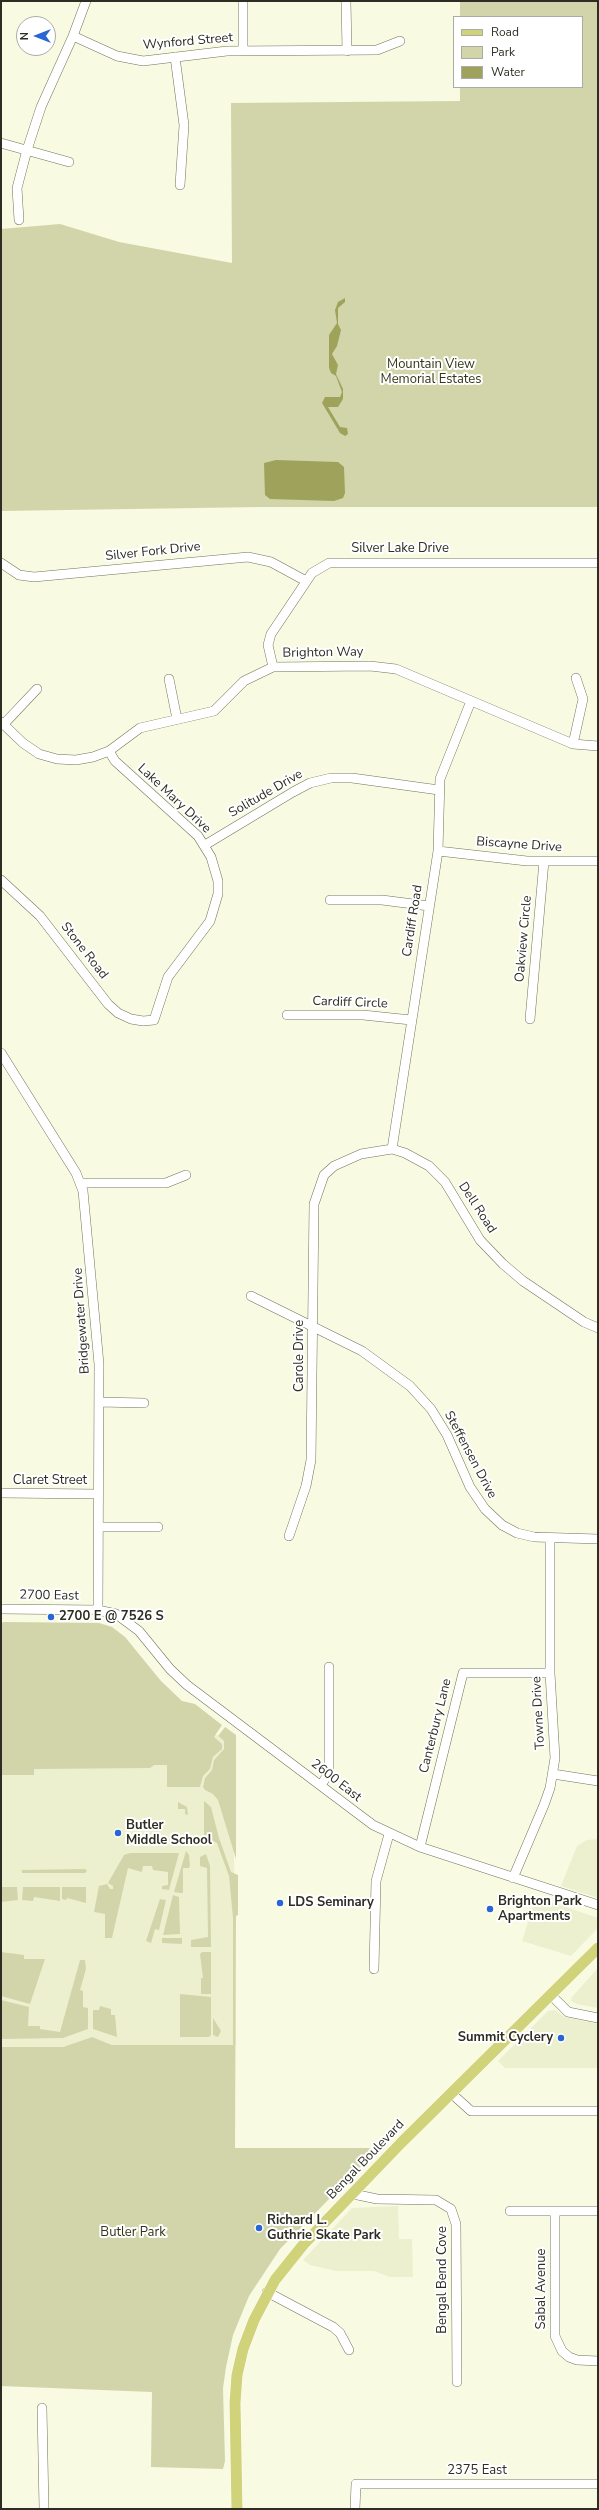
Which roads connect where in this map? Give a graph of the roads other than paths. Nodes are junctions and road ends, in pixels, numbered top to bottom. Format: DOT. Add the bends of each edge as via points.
graph roads {
  1 [pos="86,1"];
  2 [pos="243,1"];
  3 [pos="346,1"];
  4 [pos="73,36"];
  5 [pos="400,41"];
  6 [pos="347,50"];
  7 [pos="243,51"];
  8 [pos="175,57"];
  9 [pos="1,143"];
  10 [pos="27,150"];
  11 [pos="69,162"];
  12 [pos="180,185"];
  13 [pos="19,220"];
  14 [pos="598,562"];
  15 [pos="1,563"];
  16 [pos="306,581"];
  17 [pos="273,667"];
  18 [pos="576,678"];
  19 [pos="169,679"];
  20 [pos="37,689"];
  21 [pos="471,701"];
  22 [pos="176,719"];
  23 [pos="2,724"];
  24 [pos="573,744"];
  25 [pos="598,746"];
  26 [pos="109,751"];
  27 [pos="439,790"];
  28 [pos="205,846"];
  29 [pos="438,851"];
  30 [pos="544,861"];
  31 [pos="598,861"];
  32 [pos="1,880"];
  33 [pos="330,900"];
  34 [pos="429,906"];
  35 [pos="287,1015"];
  36 [pos="530,1019"];
  37 [pos="154,1020"];
  38 [pos="411,1020"];
  39 [pos="1,1053"];
  40 [pos="392,1150"];
  41 [pos="186,1175"];
  42 [pos="324,1175"];
  43 [pos="81,1183"];
  44 [pos="251,1296"];
  45 [pos="313,1328"];
  46 [pos="598,1328"];
  47 [pos="99,1402"];
  48 [pos="144,1403"];
  49 [pos="1,1493"];
  50 [pos="98,1494"];
  51 [pos="98,1527"];
  52 [pos="158,1527"];
  53 [pos="289,1536"];
  54 [pos="598,1538"];
  55 [pos="550,1539"];
  56 [pos="1,1609"];
  57 [pos="98,1610"];
  58 [pos="329,1667"];
  59 [pos="550,1673"];
  60 [pos="553,1774"];
  61 [pos="598,1781"];
  62 [pos="321,1785"];
  63 [pos="389,1834"];
  64 [pos="420,1847"];
  65 [pos="513,1878"];
  66 [pos="598,1906"];
  67 [pos="598,1948"];
  68 [pos="374,1969"];
  69 [pos="551,1995"];
  70 [pos="598,2018"];
  71 [pos="450,2093"];
  72 [pos="598,2111"];
  73 [pos="353,2194"];
  74 [pos="510,2211"];
  75 [pos="555,2211"];
  76 [pos="598,2211"];
  77 [pos="268,2292"];
  78 [pos="349,2350"];
  79 [pos="598,2361"];
  80 [pos="457,2382"];
  81 [pos="42,2408"];
  82 [pos="598,2484"];
  83 [pos="44,2509"];
  84 [pos="237,2509"];
  85 [pos="355,2509"];
  1 -- 4 [label="street"];
  2 -- 7 [label="street"];
  3 -- 6 [label="street"];
  4 -- 8 [label="street, Wynford Street" via="130,59 157,60"];
  4 -- 10 [label="street" via="50,86"];
  5 -- 6 [label="street, Wynford Street" via="377,50"];
  6 -- 7 [label="street, Wynford Street"];
  7 -- 8 [label="street, Wynford Street"];
  8 -- 12 [label="street" via="184,125"];
  9 -- 10 [label="street"];
  10 -- 11 [label="street"];
  10 -- 13 [label="street" via="17,188"];
  14 -- 16 [label="street, Silver Lake Drive" via="340,562 320,567"];
  15 -- 16 [label="street, Silver Fork Drive" via="19,575 34,577 248,557 271,562"];
  16 -- 17 [label="street, Silver Lake Drive" via="269,639"];
  17 -- 21 [label="street, Brighton Way" via="383,666 396,669"];
  17 -- 22 [label="street, Brighton Way" via="244,681 214,711"];
  18 -- 24 [label="street" via="583,698"];
  19 -- 22 [label="street"];
  20 -- 23 [label="street"];
  21 -- 24 [label="street, Brighton Way"];
  21 -- 27 [label="street, Cardiff Road" via="443,768"];
  22 -- 26 [label="street, Brighton Way" via="140,728"];
  23 -- 26 [label="street, Brighton Way" via="39,754 57,759 93,758"];
  24 -- 25 [label="street, Brighton Way"];
  26 -- 28 [label="street, Lake Mary Drive" via="115,761"];
  27 -- 28 [label="street, Solitude Drive" via="352,778 331,778 310,783"];
  27 -- 29 [label="street, Cardiff Road"];
  28 -- 37 [label="street, Lake Mary Drive" via="216,868 216,907 202,935 168,977"];
  29 -- 30 [label="street, Biscayne Drive" via="506,860"];
  29 -- 34 [label="street, Cardiff Road"];
  30 -- 31 [label="street, Biscayne Drive"];
  30 -- 36 [label="street, Oakview Circle"];
  32 -- 37 [label="street, Stone Road" via="40,916 108,1004 118,1013 131,1019"];
  33 -- 34 [label="street" via="382,900"];
  34 -- 38 [label="street, Cardiff Road"];
  35 -- 38 [label="street, Cardiff Circle" via="363,1015"];
  38 -- 40 [label="street, Cardiff Road"];
  39 -- 43 [label="street, Bridgewater Drive"];
  40 -- 42 [label="street, Dell Road" via="361,1154 334,1166"];
  40 -- 46 [label="street, Dell Road" via="405,1153 429,1166 445,1182 480,1240 523,1281 584,1322"];
  41 -- 43 [label="street" via="166,1183"];
  42 -- 45 [label="street, Carole Drive" via="314,1204"];
  43 -- 47 [label="street, Bridgewater Drive" via="97,1334"];
  44 -- 45 [label="street, Steffensen Drive"];
  45 -- 53 [label="street, Carole Drive" via="311,1460 306,1486"];
  45 -- 55 [label="street, Steffensen Drive" via="362,1351 410,1386 431,1409 447,1435 470,1487 485,1510 502,1525 517,1533"];
  47 -- 48 [label="street"];
  47 -- 50 [label="street, Bridgewater Drive"];
  49 -- 50 [label="street, Claret Street"];
  50 -- 51 [label="street, Bridgewater Drive"];
  51 -- 52 [label="street"];
  51 -- 57 [label="street, Bridgewater Drive"];
  54 -- 55 [label="street, Steffensen Drive"];
  55 -- 59 [label="street, Towne Drive"];
  56 -- 57 [label="street, 2700 East"];
  57 -- 62 [label="street, 2600 East" via="110,1611 131,1623 187,1685"];
  58 -- 62 [label="street" via="329,1773"];
  59 -- 60 [label="street, Towne Drive" via="555,1732"];
  59 -- 64 [label="street, Canterbury Lane" via="463,1673"];
  60 -- 61 [label="street"];
  60 -- 65 [label="street, Towne Drive" via="544,1805"];
  62 -- 63 [label="street, 2600 East" via="359,1815"];
  63 -- 64 [label="street, 2600 East"];
  63 -- 68 [label="street" via="376,1881"];
  64 -- 65 [label="street, 2600 East"];
  65 -- 66 [label="street, 2600 East"];
  67 -- 69 [label="main road, Bengal Boulevard"];
  69 -- 70 [label="street" via="568,2012"];
  69 -- 71 [label="main road, Bengal Boulevard"];
  71 -- 72 [label="street" via="471,2111"];
  71 -- 73 [label="main road, Bengal Boulevard"];
  73 -- 77 [label="main road, Bengal Boulevard" via="303,2245"];
  73 -- 80 [label="street, Bengal Bend Cove" via="377,2199 436,2200 451,2209 456,2224"];
  74 -- 75 [label="street"];
  75 -- 76 [label="street"];
  75 -- 79 [label="street, Sabal Avenue" via="555,2336 562,2351 569,2357"];
  77 -- 78 [label="street" via="333,2327 340,2333"];
  77 -- 84 [label="main road, Bengal Boulevard" via="243,2349 238,2375 235,2403"];
  81 -- 83 [label="street"];
  82 -- 85 [label="street, 2375 East" via="356,2484"];
}
